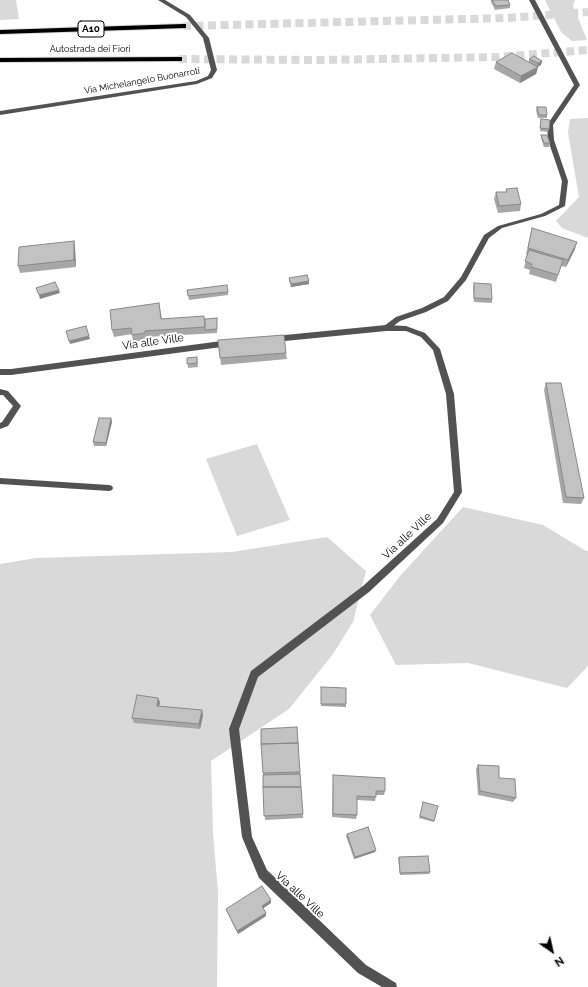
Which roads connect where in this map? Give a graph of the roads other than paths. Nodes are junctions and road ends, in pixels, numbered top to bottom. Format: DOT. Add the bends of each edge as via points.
graph roads {
  1 [pos="162,0"];
  2 [pos="532,0"];
  3 [pos="183,26"];
  4 [pos="0,32"];
  5 [pos="179,59"];
  6 [pos="0,60"];
  7 [pos="0,113"];
  8 [pos="386,328"];
  9 [pos="269,339"];
  10 [pos="237,342"];
  11 [pos="0,372"];
  12 [pos="0,392"];
  13 [pos="0,426"];
  14 [pos="0,481"];
  15 [pos="109,488"];
  16 [pos="392,987"];
  1 -- 7 [label="street, Via Michelangelo Buonarroti" via="188,16 206,38 214,70 210,77 197,82"];
  2 -- 8 [label="street" via="577,85 550,125 551,140 565,181 562,206 543,215 500,227 486,237 464,278 446,299 398,319"];
  3 -- 4 [label="highway, Autostrada dei Fiori / A10"];
  5 -- 6 [label="highway, Autostrada dei Fiori"];
  8 -- 9 [label="street, Via alle Ville"];
  8 -- 16 [label="street, Via alle Ville" via="406,329 423,335 436,349 450,394 458,492 440,521 366,589 254,674 234,729 247,837 263,874 362,969"];
  10 -- 11 [label="street, Via alle Ville"];
  12 -- 13 [label="street" via="5,393 16,406 5,424"];
  14 -- 15 [label="street"];
}
